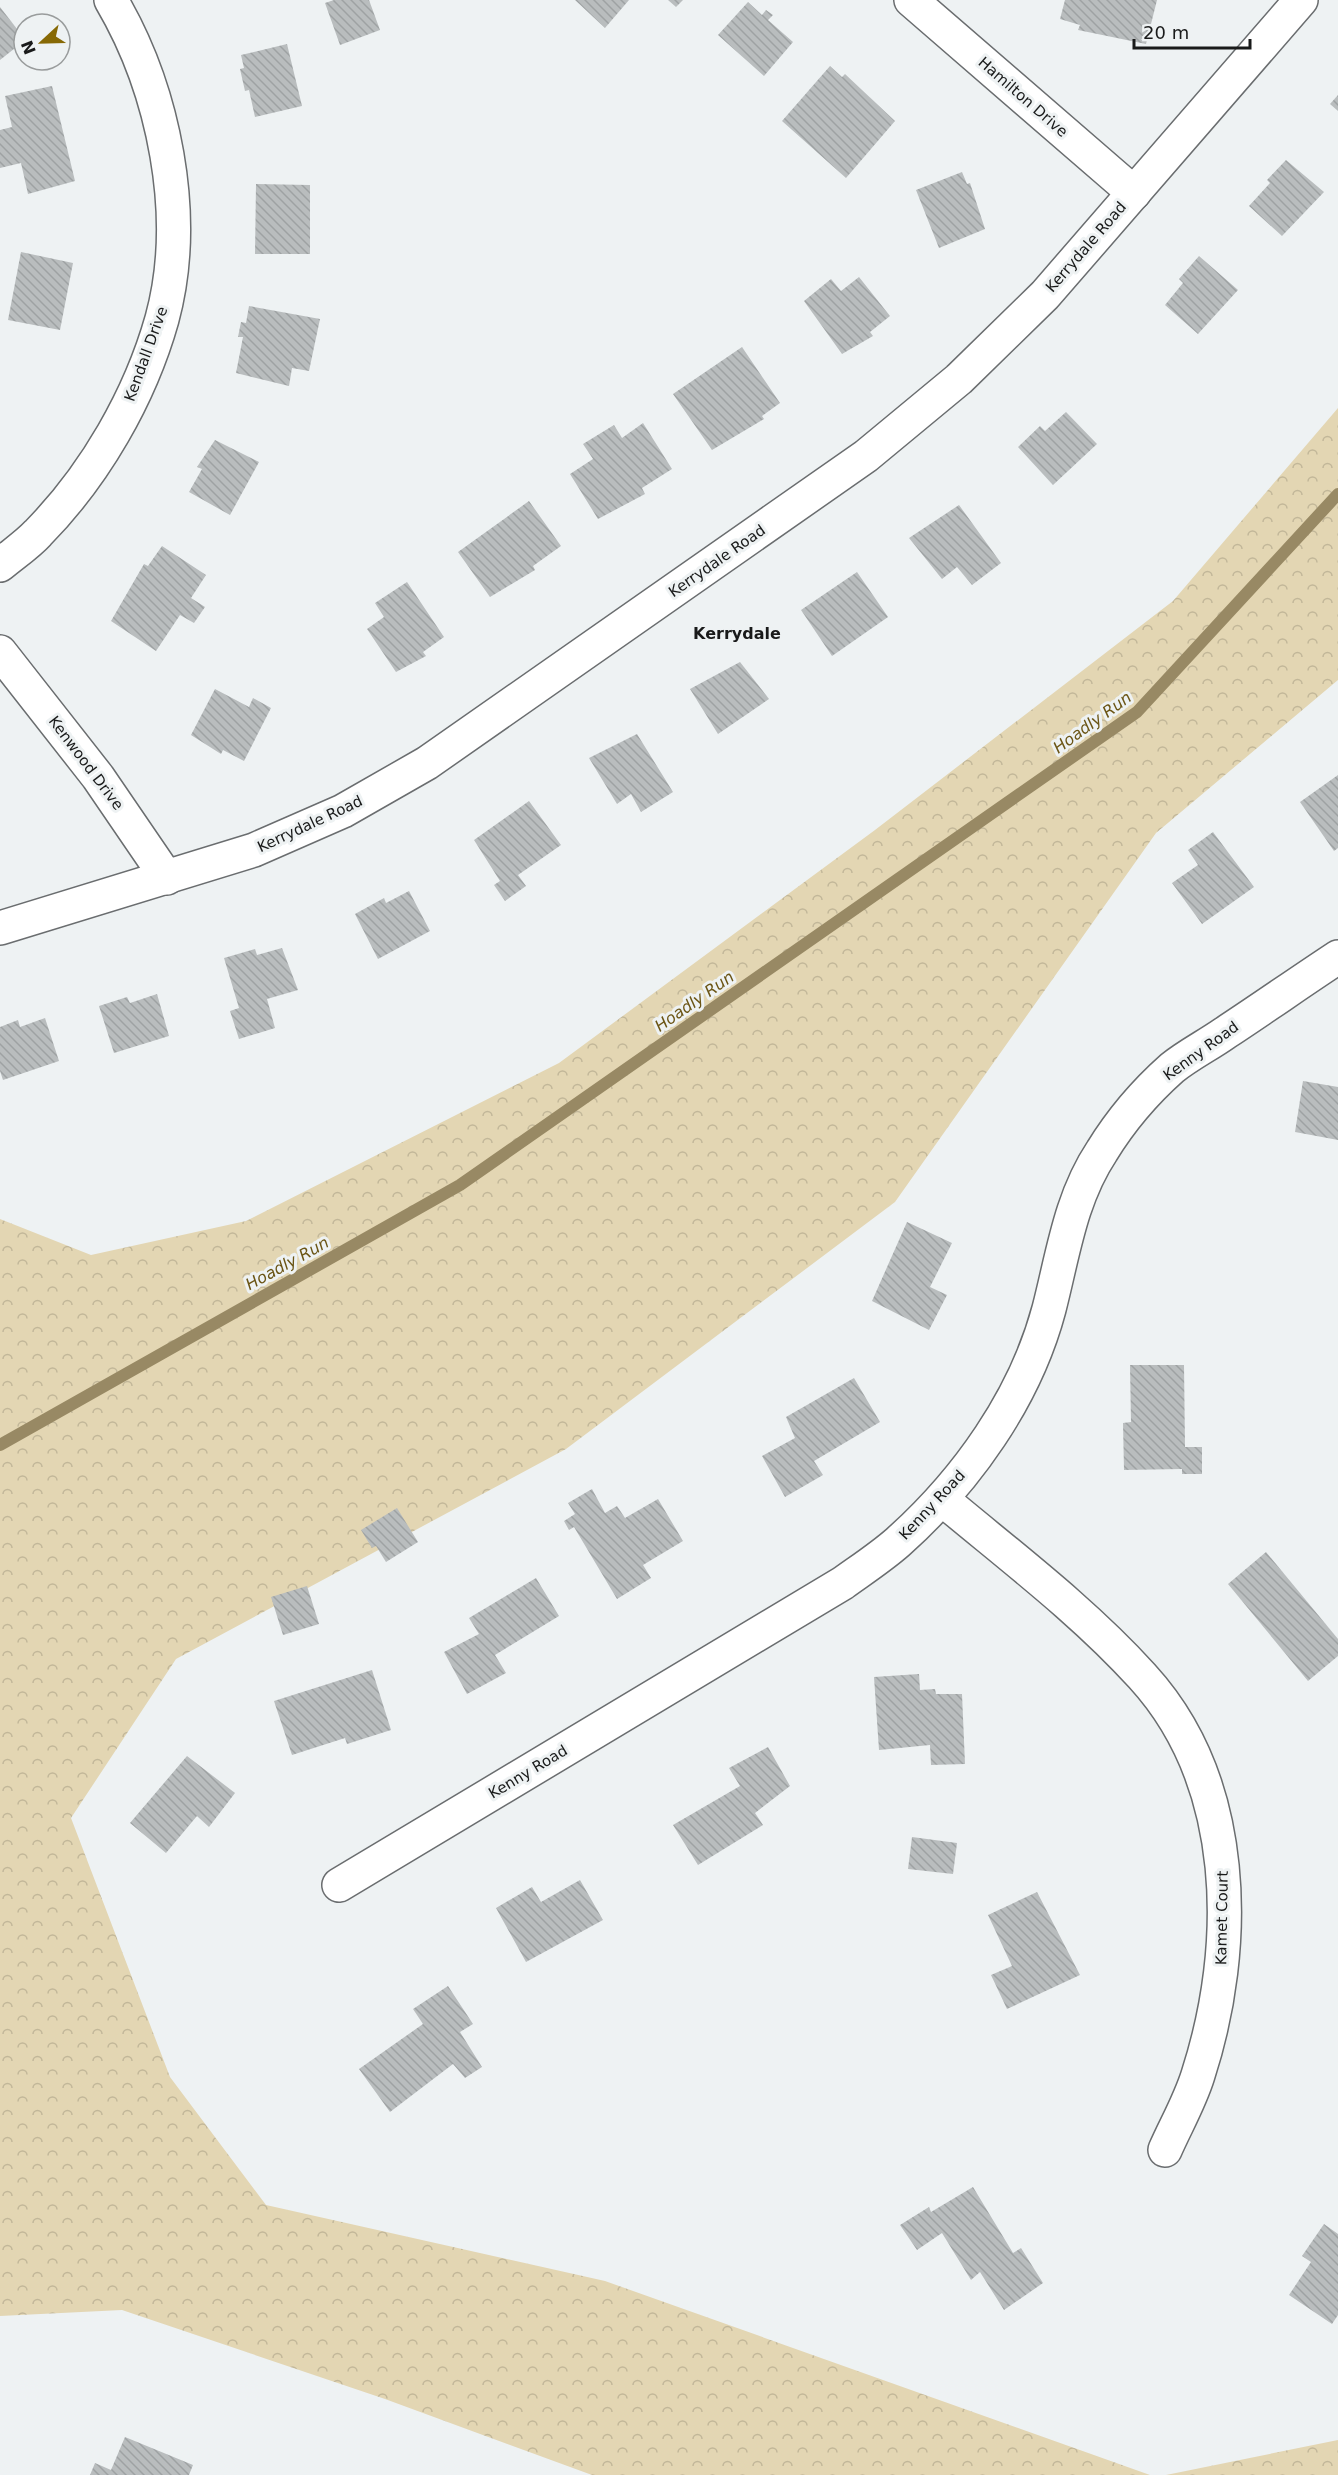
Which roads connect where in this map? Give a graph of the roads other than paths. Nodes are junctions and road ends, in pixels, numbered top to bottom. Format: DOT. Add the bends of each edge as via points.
graph roads {
  1 [pos="111,0"];
  2 [pos="911,0"];
  3 [pos="1301,0"];
  4 [pos="1134,193"];
  5 [pos="0,565"];
  6 [pos="0,652"];
  7 [pos="167,878"];
  8 [pos="0,928"];
  9 [pos="1338,957"];
  10 [pos="942,1499"];
  11 [pos="339,1885"];
  12 [pos="1166,2150"];
  1 -- 5 [label="street, Kendall Drive" via="153,94 169,168 173,231 162,320 137,385 82,481 38,534"];
  2 -- 4 [label="street, Hamilton Drive"];
  3 -- 4 [label="street, Kerrydale Road"];
  4 -- 7 [label="street, Kerrydale Road" via="1045,295 967,371 866,456 427,763 343,811 264,846"];
  6 -- 7 [label="street, Kenwood Drive" via="98,777"];
  7 -- 8 [label="street, Kerrydale Road"];
  9 -- 10 [label="street, Kenny Road" via="1173,1068 1133,1107 1100,1152 1076,1202 1048,1311 1030,1361 1000,1418"];
  10 -- 11 [label="street, Kenny Road" via="897,1543 843,1583"];
  10 -- 12 [label="street, Kamet Court" via="1071,1607 1143,1677 1177,1723 1197,1764 1215,1818 1224,1875 1224,1947 1215,2013 1198,2077"];
}
